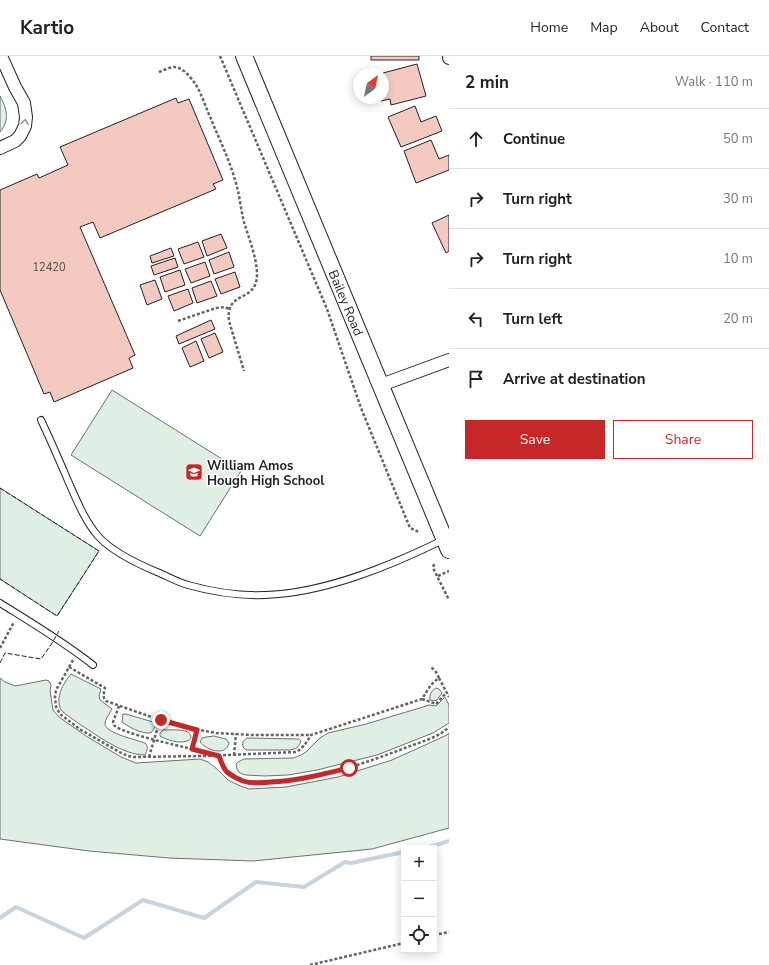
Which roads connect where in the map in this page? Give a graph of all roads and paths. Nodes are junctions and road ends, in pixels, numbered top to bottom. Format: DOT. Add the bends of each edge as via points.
graph roads {
  1 [pos="1,56"];
  2 [pos="220,56"];
  3 [pos="244,56"];
  4 [pos="159,72"];
  5 [pos="0,148"];
  6 [pos="229,309"];
  7 [pos="178,321"];
  8 [pos="449,360"];
  9 [pos="244,371"];
  10 [pos="381,385"];
  11 [pos="41,420"];
  12 [pos="419,532"];
  13 [pos="447,545"];
  14 [pos="434,564"];
  15 [pos="449,571"];
  16 [pos="438,576"];
  17 [pos="449,600"];
  18 [pos="0,603"];
  19 [pos="19,615"];
  20 [pos="0,648"];
  21 [pos="74,658"];
  22 [pos="93,665"];
  23 [pos="69,667"];
  24 [pos="431,667"];
  25 [pos="439,678"];
  26 [pos="447,692"];
  27 [pos="449,697"];
  28 [pos="422,700"];
  29 [pos="119,706"];
  30 [pos="160,720"];
  31 [pos="449,727"];
  32 [pos="197,730"];
  33 [pos="236,734"];
  34 [pos="311,735"];
  35 [pos="153,740"];
  36 [pos="192,749"];
  37 [pos="234,755"];
  38 [pos="219,756"];
  39 [pos="149,757"];
  40 [pos="449,932"];
  41 [pos="437,934"];
  42 [pos="401,943"];
  43 [pos="310,965"];
  5 -- 1 [label="street, one-way" via="20,136 26,117 24,103"];
  2 -- 12 [label="path" via="327,309 361,408 410,528"];
  3 -- 10 [label="street, Bailey Road"];
  4 -- 6 [label="path" via="172,67 179,68 196,85 224,148 237,186 244,222 256,258 257,282 252,291 236,300"];
  6 -- 7 [label="path" via="216,308"];
  6 -- 9 [label="path" via="229,321"];
  8 -- 10 [label="street"];
  10 -- 13 [label="street, Bailey Road"];
  11 -- 13 [label="lane" via="81,510 98,537 142,566 186,584 240,594 286,594 362,575 423,550"];
  14 -- 16 [label="path" via="433,568"];
  15 -- 16 [label="path"];
  16 -- 17 [label="path"];
  18 -- 19 [label="lane"];
  19 -- 20 [label="path"];
  19 -- 22 [label="lane"];
  21 -- 23 [label="path"];
  23 -- 29 [label="path" via="105,688 103,696 106,701"];
  23 -- 39 [label="path" via="56,690 56,707 60,714 81,730 123,754"];
  24 -- 25 [label="path"];
  25 -- 26 [label="path"];
  25 -- 28 [label="path" via="429,687"];
  26 -- 27 [label="path"];
  26 -- 28 [label="path" via="436,704"];
  28 -- 34 [label="path"];
  29 -- 30 [label="path"];
  29 -- 35 [label="path" via="114,725"];
  30 -- 32 [label="path"];
  30 -- 35 [label="path"];
  31 -- 38 [label="path" via="444,732 377,759 308,778 280,782 243,781 226,771"];
  32 -- 33 [label="path"];
  32 -- 36 [label="path"];
  33 -- 34 [label="path"];
  33 -- 37 [label="path"];
  34 -- 37 [label="path" via="306,744 296,752"];
  35 -- 36 [label="path"];
  35 -- 39 [label="path"];
  36 -- 38 [label="path"];
  37 -- 38 [label="path"];
  38 -- 39 [label="path"];
  40 -- 41 [label="path"];
  42 -- 43 [label="path"];
}
